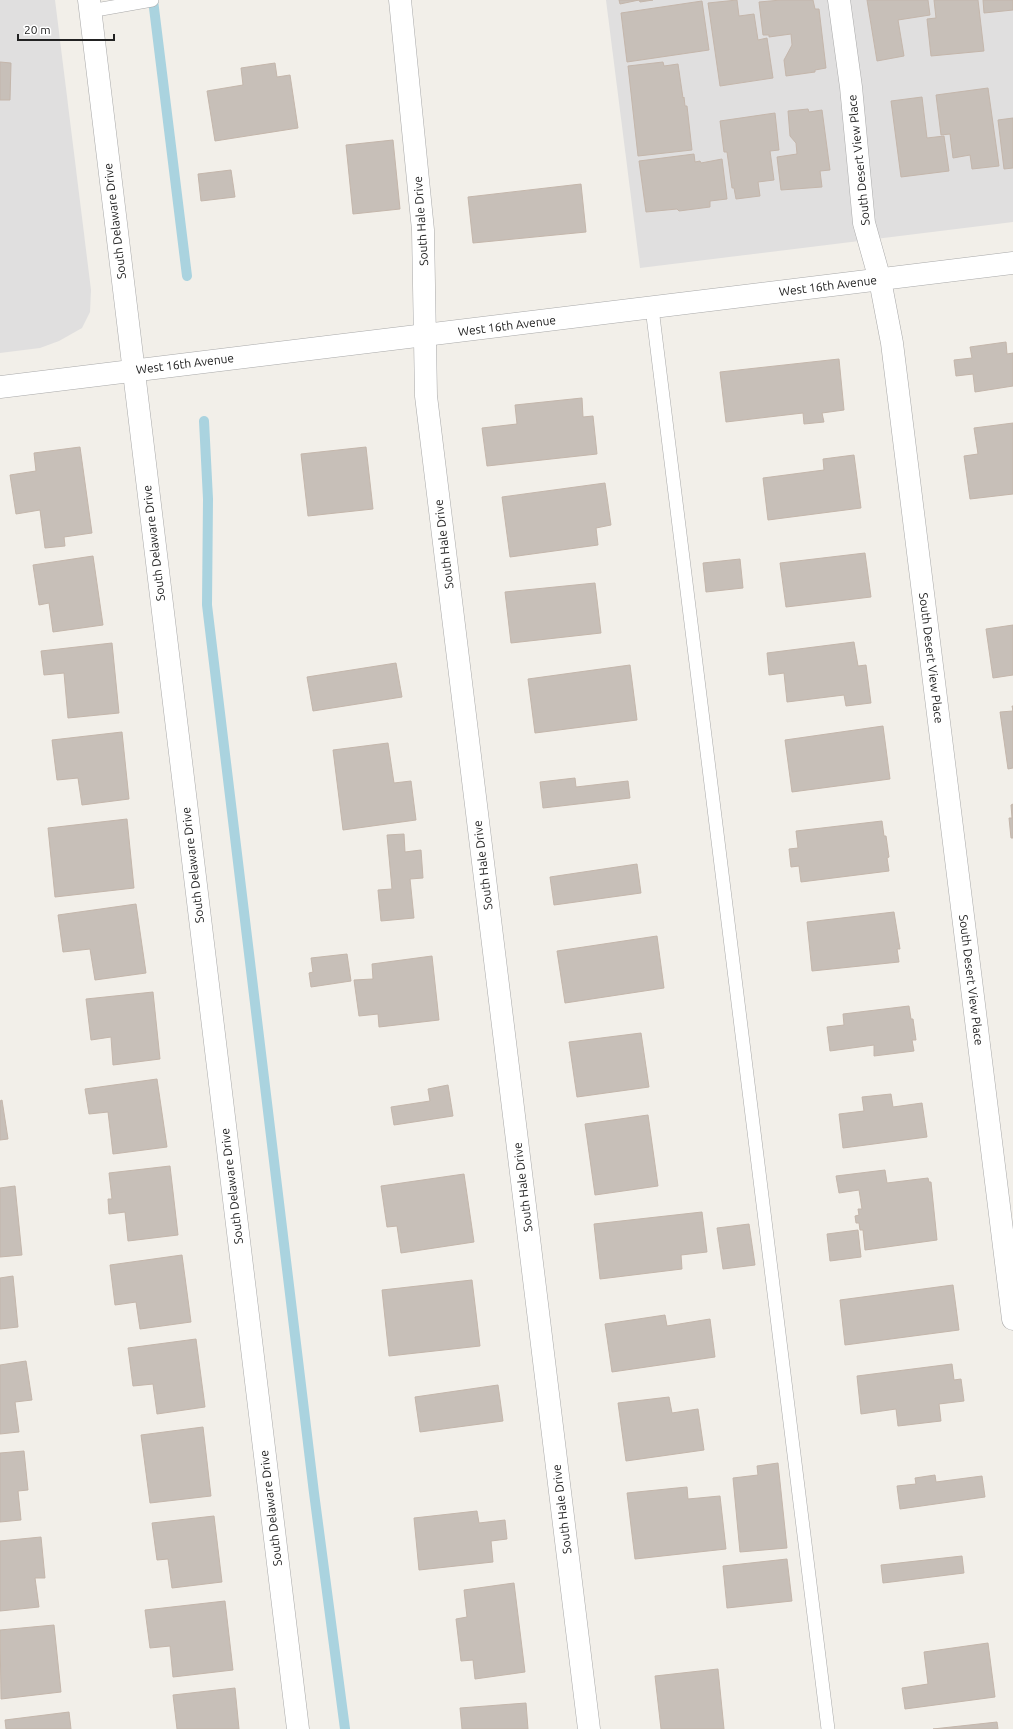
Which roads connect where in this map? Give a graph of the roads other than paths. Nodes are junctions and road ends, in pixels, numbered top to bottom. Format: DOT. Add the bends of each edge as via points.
graph roads {
  1 [pos="152,0"];
  2 [pos="400,0"];
  3 [pos="839,0"];
  4 [pos="90,6"];
  5 [pos="1013,263"];
  6 [pos="880,280"];
  7 [pos="652,308"];
  8 [pos="425,335"];
  9 [pos="133,370"];
  10 [pos="0,387"];
  11 [pos="1013,1319"];
  12 [pos="298,1729"];
  13 [pos="589,1729"];
  14 [pos="828,1729"];
  1 -- 4 [label="lane"];
  2 -- 8 [label="street, South Hale Drive" via="424,230"];
  3 -- 6 [label="street, South Desert View Place" via="851,87 864,223"];
  4 -- 9 [label="street, South Delaware Drive"];
  5 -- 6 [label="street, West 16th Avenue"];
  6 -- 7 [label="street, West 16th Avenue"];
  6 -- 11 [label="street, South Desert View Place" via="892,343"];
  7 -- 8 [label="street, West 16th Avenue"];
  7 -- 14 [label="lane"];
  8 -- 9 [label="street, West 16th Avenue"];
  8 -- 13 [label="street, South Hale Drive" via="427,404"];
  9 -- 10 [label="street, West 16th Avenue"];
  9 -- 12 [label="street, South Delaware Drive"];
}
